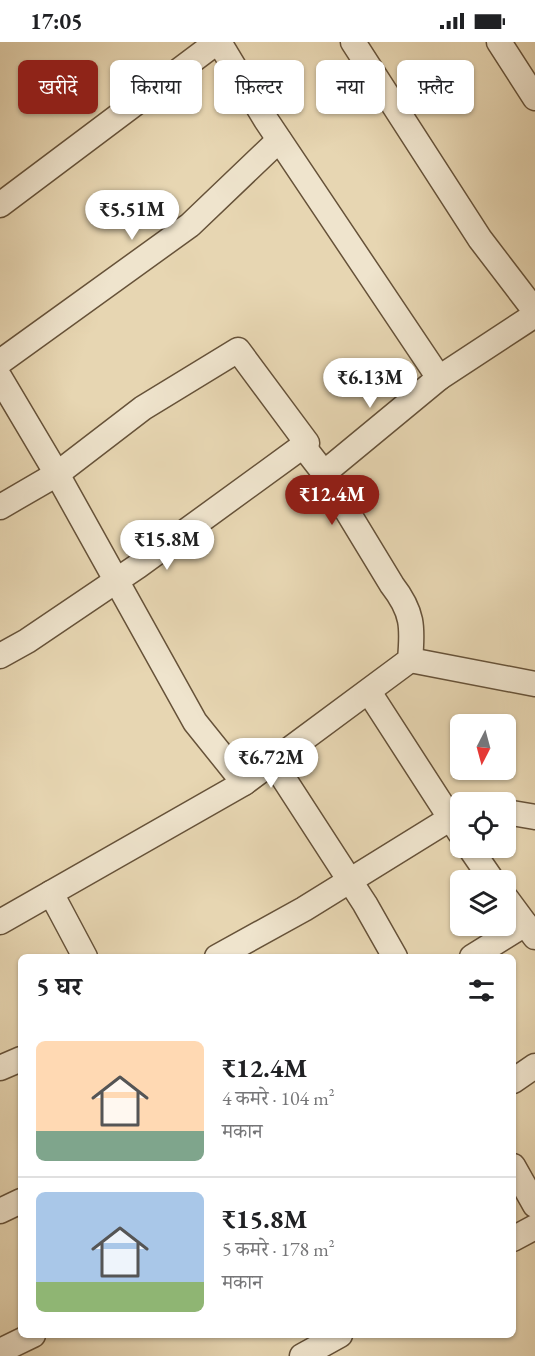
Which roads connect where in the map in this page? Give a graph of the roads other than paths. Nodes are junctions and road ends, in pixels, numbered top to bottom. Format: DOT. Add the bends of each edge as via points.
graph roads {
  1 [pos="218,42"];
  2 [pos="353,42"];
  3 [pos="499,42"];
  4 [pos="535,98"];
  5 [pos="279,140"];
  6 [pos="0,205"];
  7 [pos="535,313"];
  8 [pos="0,362"];
  9 [pos="0,378"];
  10 [pos="440,378"];
  11 [pos="303,446"];
  12 [pos="324,473"];
  13 [pos="57,474"];
  14 [pos="0,507"];
  15 [pos="116,581"];
  16 [pos="0,656"];
  17 [pos="411,660"];
  18 [pos="535,684"];
  19 [pos="369,692"];
  20 [pos="273,762"];
  21 [pos="244,783"];
  22 [pos="450,810"];
  23 [pos="516,814"];
  24 [pos="450,816"];
  25 [pos="535,817"];
  26 [pos="350,881"];
  27 [pos="51,893"];
  28 [pos="516,912"];
  29 [pos="0,922"];
  30 [pos="530,931"];
  31 [pos="83,954"];
  32 [pos="222,954"];
  33 [pos="392,954"];
  34 [pos="479,954"];
  35 [pos="18,1060"];
  36 [pos="535,1066"];
  37 [pos="0,1068"];
  38 [pos="516,1079"];
  39 [pos="516,1171"];
  40 [pos="18,1202"];
  41 [pos="535,1205"];
  42 [pos="0,1211"];
  43 [pos="535,1227"];
  44 [pos="516,1237"];
  45 [pos="27,1338"];
  46 [pos="331,1338"];
  47 [pos="301,1348"];
  48 [pos="0,1351"];
  1 -- 5 [label="street"];
  1 -- 6 [label="street"];
  2 -- 7 [label="street" via="480,239"];
  3 -- 4 [label="street"];
  5 -- 8 [label="street" via="190,225"];
  5 -- 10 [label="street"];
  7 -- 10 [label="street"];
  9 -- 13 [label="street"];
  10 -- 12 [label="street"];
  11 -- 12 [label="street"];
  11 -- 13 [label="street" via="307,443 238,350 143,408"];
  11 -- 15 [label="street"];
  12 -- 17 [label="street" via="404,601 413,629"];
  13 -- 14 [label="street"];
  13 -- 15 [label="street"];
  15 -- 16 [label="street"];
  15 -- 21 [label="street" via="195,722"];
  17 -- 18 [label="street"];
  17 -- 19 [label="street"];
  19 -- 20 [label="street"];
  19 -- 22 [label="street"];
  20 -- 21 [label="street"];
  20 -- 26 [label="street"];
  21 -- 27 [label="street"];
  23 -- 25 [label="street"];
  24 -- 26 [label="street"];
  26 -- 32 [label="street"];
  26 -- 33 [label="street"];
  27 -- 29 [label="street"];
  27 -- 31 [label="street"];
  28 -- 30 [label="street"];
  30 -- 34 [label="street"];
  35 -- 37 [label="street"];
  36 -- 38 [label="street"];
  39 -- 41 [label="street"];
  40 -- 42 [label="street"];
  43 -- 44 [label="street"];
  45 -- 48 [label="street"];
  46 -- 47 [label="street"];
}
